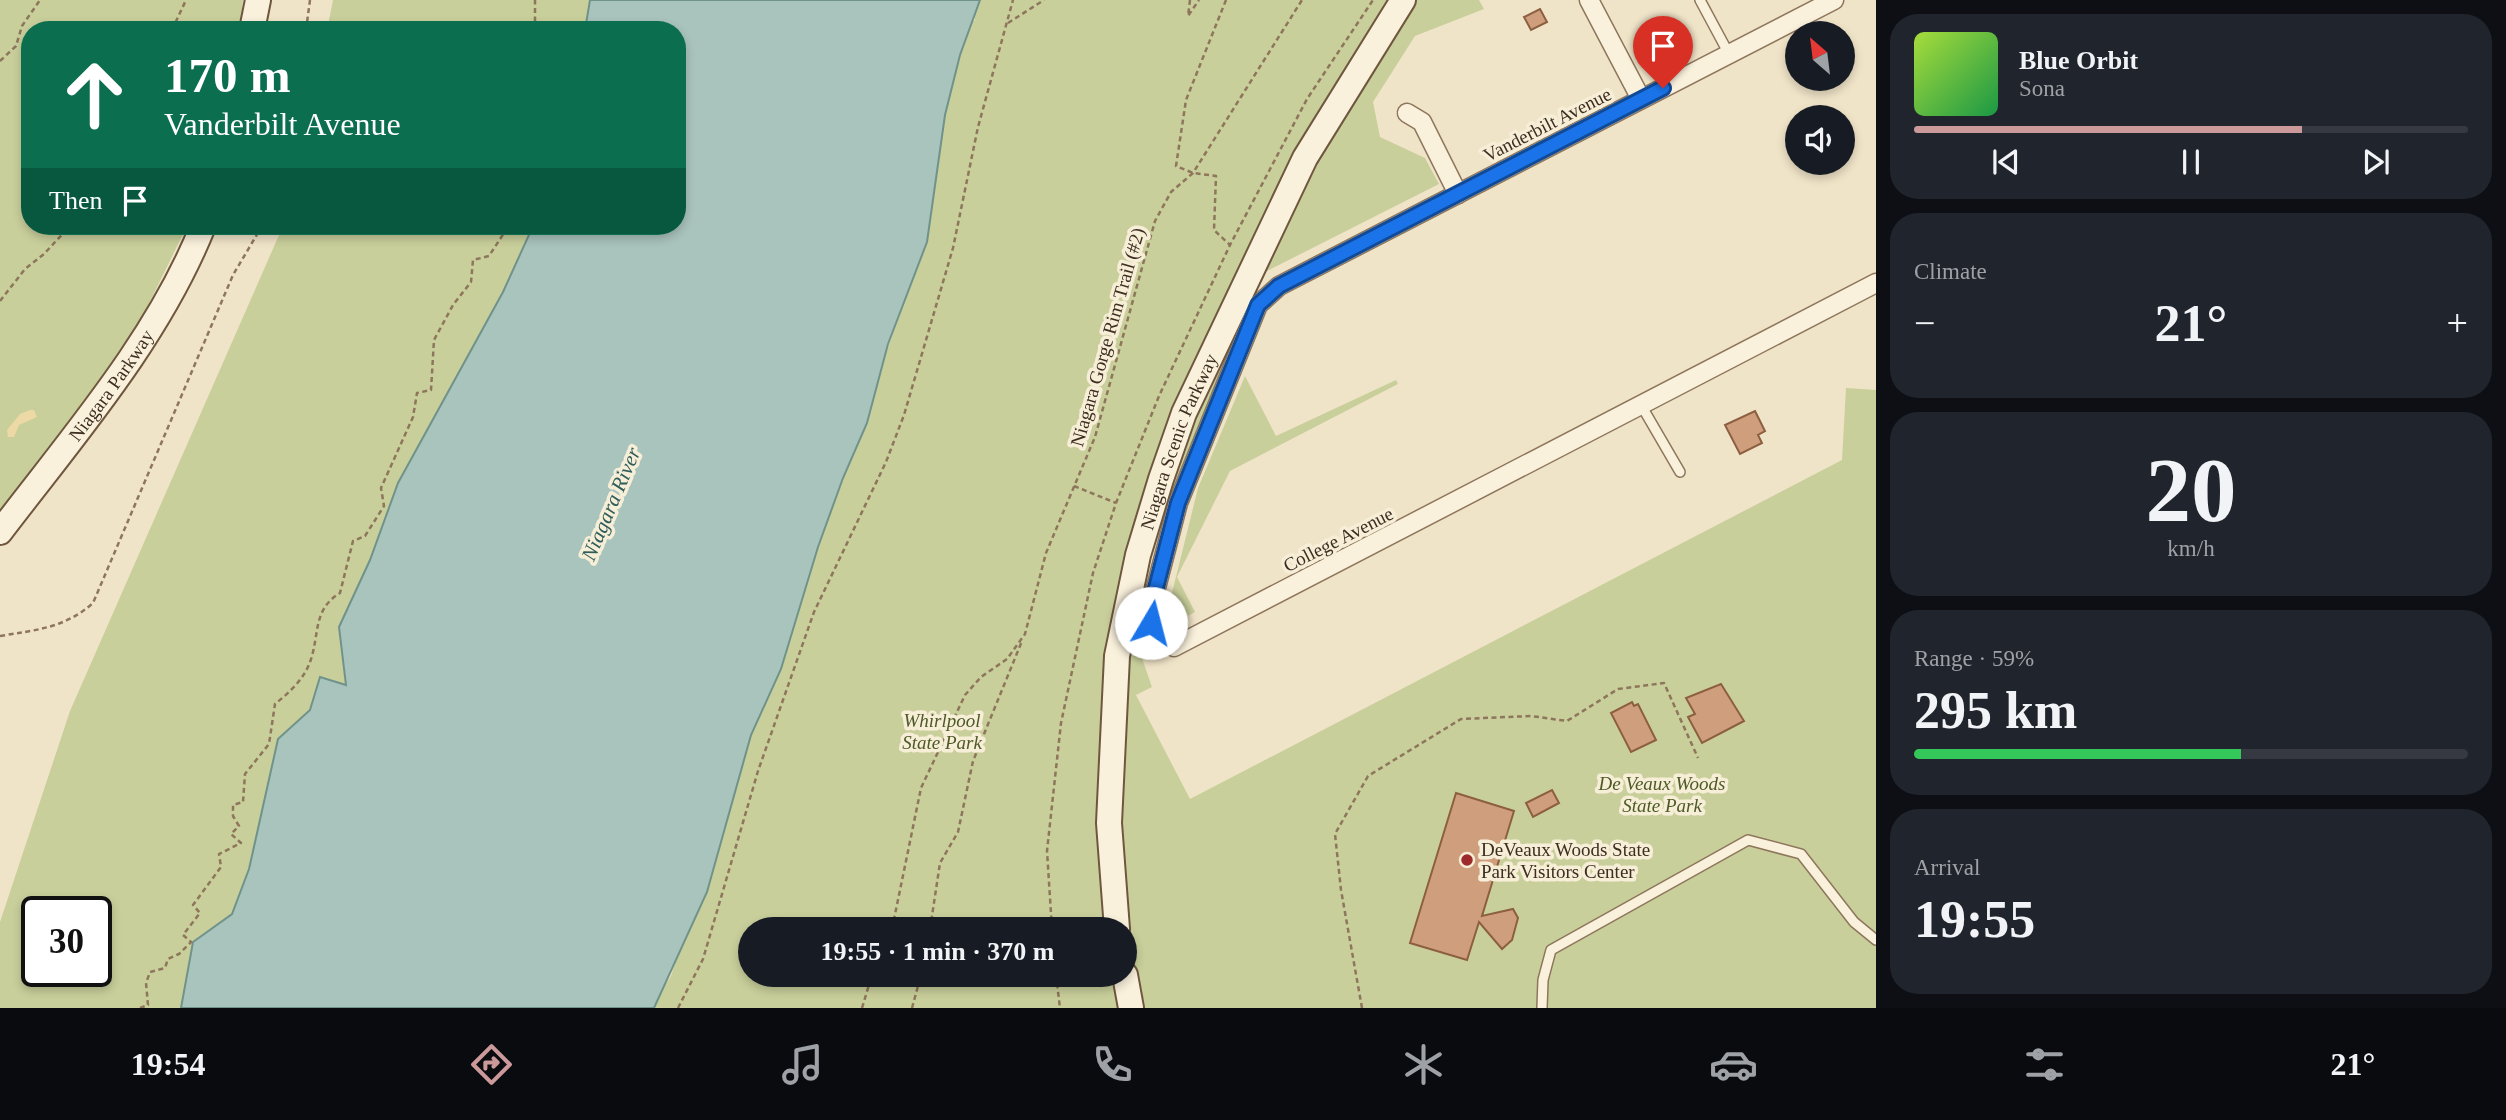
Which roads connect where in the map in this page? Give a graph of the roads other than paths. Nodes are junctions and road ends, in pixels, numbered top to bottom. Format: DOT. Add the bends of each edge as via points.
graph roads {
  1 [pos="258,0"];
  2 [pos="1403,0"];
  3 [pos="1589,0"];
  4 [pos="1700,0"];
  5 [pos="1834,0"];
  6 [pos="1813,5"];
  7 [pos="254,21"];
  8 [pos="1729,54"];
  9 [pos="1641,99"];
  10 [pos="1407,113"];
  11 [pos="1458,194"];
  12 [pos="198,235"];
  13 [pos="1876,283"];
  14 [pos="1279,286"];
  15 [pos="1641,405"];
  16 [pos="1680,472"];
  17 [pos="0,533"];
  18 [pos="1116,917"];
  19 [pos="1876,940"];
  20 [pos="1127,987"];
  21 [pos="1131,1008"];
  22 [pos="1542,1008"];
  1 -- 7 [label="main road"];
  2 -- 18 [label="main road, Niagara Scenic Parkway" via="1305,159 1184,413 1161,479 1138,555 1117,656 1109,811"];
  3 -- 9 [label="street"];
  4 -- 8 [label="lane"];
  5 -- 6 [label="street, Vanderbilt Avenue"];
  6 -- 8 [label="street, Vanderbilt Avenue"];
  8 -- 9 [label="street, Vanderbilt Avenue"];
  9 -- 11 [label="street, Vanderbilt Avenue"];
  10 -- 11 [label="street" via="1422,122"];
  11 -- 14 [label="street, Vanderbilt Avenue"];
  12 -- 17 [label="main road, Niagara Parkway" via="163,306 106,392"];
  13 -- 15 [label="street, College Avenue"];
  14 -- 15 [label="street, College Avenue" via="1258,305 1178,503 1151,607 1151,623 1163,641 1174,647"];
  15 -- 16 [label="lane"];
  19 -- 22 [label="lane" via="1854,922 1801,854 1748,841 1552,950"];
  20 -- 21 [label="main road"];
}
